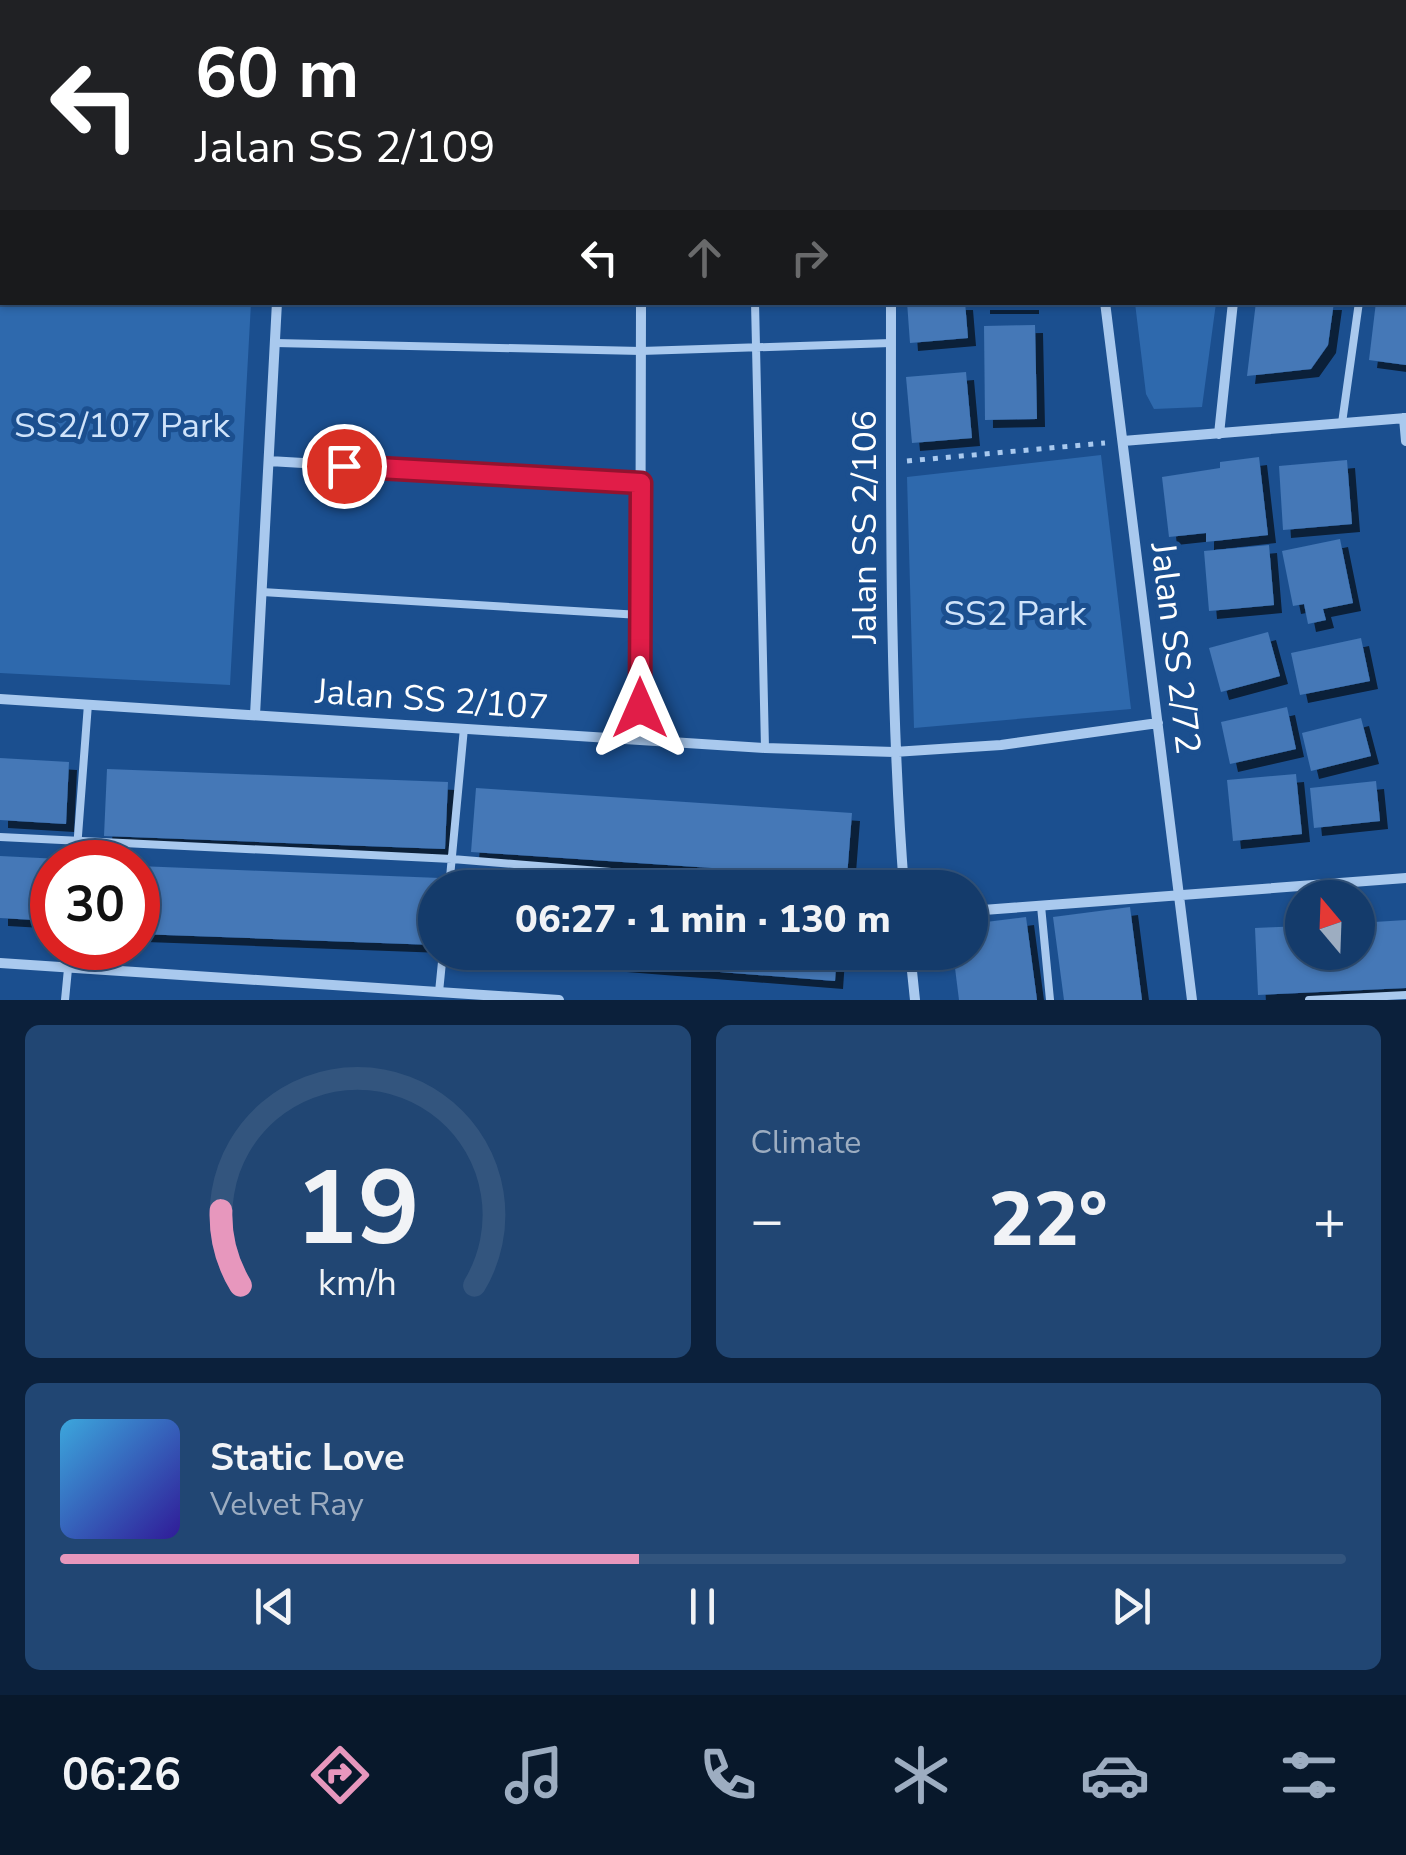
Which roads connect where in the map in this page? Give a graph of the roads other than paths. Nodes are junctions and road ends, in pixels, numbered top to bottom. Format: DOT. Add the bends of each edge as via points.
graph roads {
  1 [pos="277,305"];
  2 [pos="641,305"];
  3 [pos="755,305"];
  4 [pos="891,305"];
  5 [pos="1105,305"];
  6 [pos="1233,305"];
  7 [pos="1359,305"];
  8 [pos="275,343"];
  9 [pos="891,343"];
  10 [pos="756,347"];
  11 [pos="641,350"];
  12 [pos="1405,418"];
  13 [pos="1342,423"];
  14 [pos="1218,434"];
  15 [pos="1122,442"];
  16 [pos="1406,442"];
  17 [pos="268,462"];
  18 [pos="641,483"];
  19 [pos="262,592"];
  20 [pos="640,615"];
  21 [pos="0,699"];
  22 [pos="88,704"];
  23 [pos="255,715"];
  24 [pos="1158,722"];
  25 [pos="464,728"];
  26 [pos="640,740"];
  27 [pos="765,748"];
  28 [pos="894,752"];
  29 [pos="0,836"];
  30 [pos="51,840"];
  31 [pos="77,840"];
  32 [pos="160,846"];
  33 [pos="452,859"];
  34 [pos="451,870"];
  35 [pos="586,870"];
  36 [pos="903,870"];
  37 [pos="1406,878"];
  38 [pos="1179,896"];
  39 [pos="1040,906"];
  40 [pos="988,910"];
  41 [pos="0,964"];
  42 [pos="30,966"];
  43 [pos="68,970"];
  44 [pos="99,970"];
  45 [pos="440,970"];
  46 [pos="912,970"];
  47 [pos="438,992"];
  48 [pos="1406,995"];
  49 [pos="498,998"];
  50 [pos="66,1000"];
  51 [pos="559,1000"];
  52 [pos="915,1000"];
  53 [pos="1050,1000"];
  54 [pos="1192,1000"];
  55 [pos="1310,1000"];
  1 -- 8 [label="street"];
  2 -- 11 [label="street"];
  3 -- 10 [label="lane"];
  4 -- 9 [label="street, Jalan SS 2/106"];
  5 -- 15 [label="street, Jalan SS 2/72"];
  6 -- 14 [label="street"];
  7 -- 13 [label="lane"];
  8 -- 11 [label="lane"];
  8 -- 17 [label="street"];
  9 -- 10 [label="lane"];
  9 -- 28 [label="street, Jalan SS 2/106"];
  10 -- 11 [label="lane"];
  10 -- 27 [label="lane"];
  11 -- 18 [label="street"];
  12 -- 13 [label="street"];
  12 -- 16 [label="street"];
  13 -- 14 [label="street"];
  14 -- 15 [label="street"];
  15 -- 24 [label="street, Jalan SS 2/72"];
  17 -- 18 [label="street"];
  17 -- 19 [label="street"];
  18 -- 20 [label="street"];
  19 -- 20 [label="lane"];
  19 -- 23 [label="street"];
  20 -- 26 [label="street"];
  21 -- 22 [label="street, Jalan SS 2/107"];
  22 -- 23 [label="street, Jalan SS 2/107"];
  22 -- 31 [label="lane"];
  23 -- 25 [label="street, Jalan SS 2/107"];
  24 -- 28 [label="street, Jalan SS 2/107" via="1001,745"];
  24 -- 38 [label="street, Jalan SS 2/72"];
  25 -- 26 [label="street, Jalan SS 2/107"];
  25 -- 33 [label="lane"];
  26 -- 27 [label="street, Jalan SS 2/107"];
  27 -- 28 [label="street, Jalan SS 2/107"];
  28 -- 36 [label="street, Jalan SS 2/106"];
  29 -- 30 [label="lane"];
  32 -- 33 [label="lane"];
  33 -- 34 [label="lane"];
  33 -- 35 [label="lane"];
  37 -- 38 [label="street"];
  38 -- 39 [label="street"];
  38 -- 54 [label="street, Jalan SS 2/72"];
  39 -- 40 [label="street"];
  39 -- 53 [label="lane"];
  41 -- 42 [label="street"];
  43 -- 50 [label="lane"];
  44 -- 47 [label="street"];
  45 -- 47 [label="lane"];
  46 -- 52 [label="street"];
  47 -- 49 [label="street"];
  48 -- 55 [label="lane"];
  49 -- 51 [label="street"];
}
